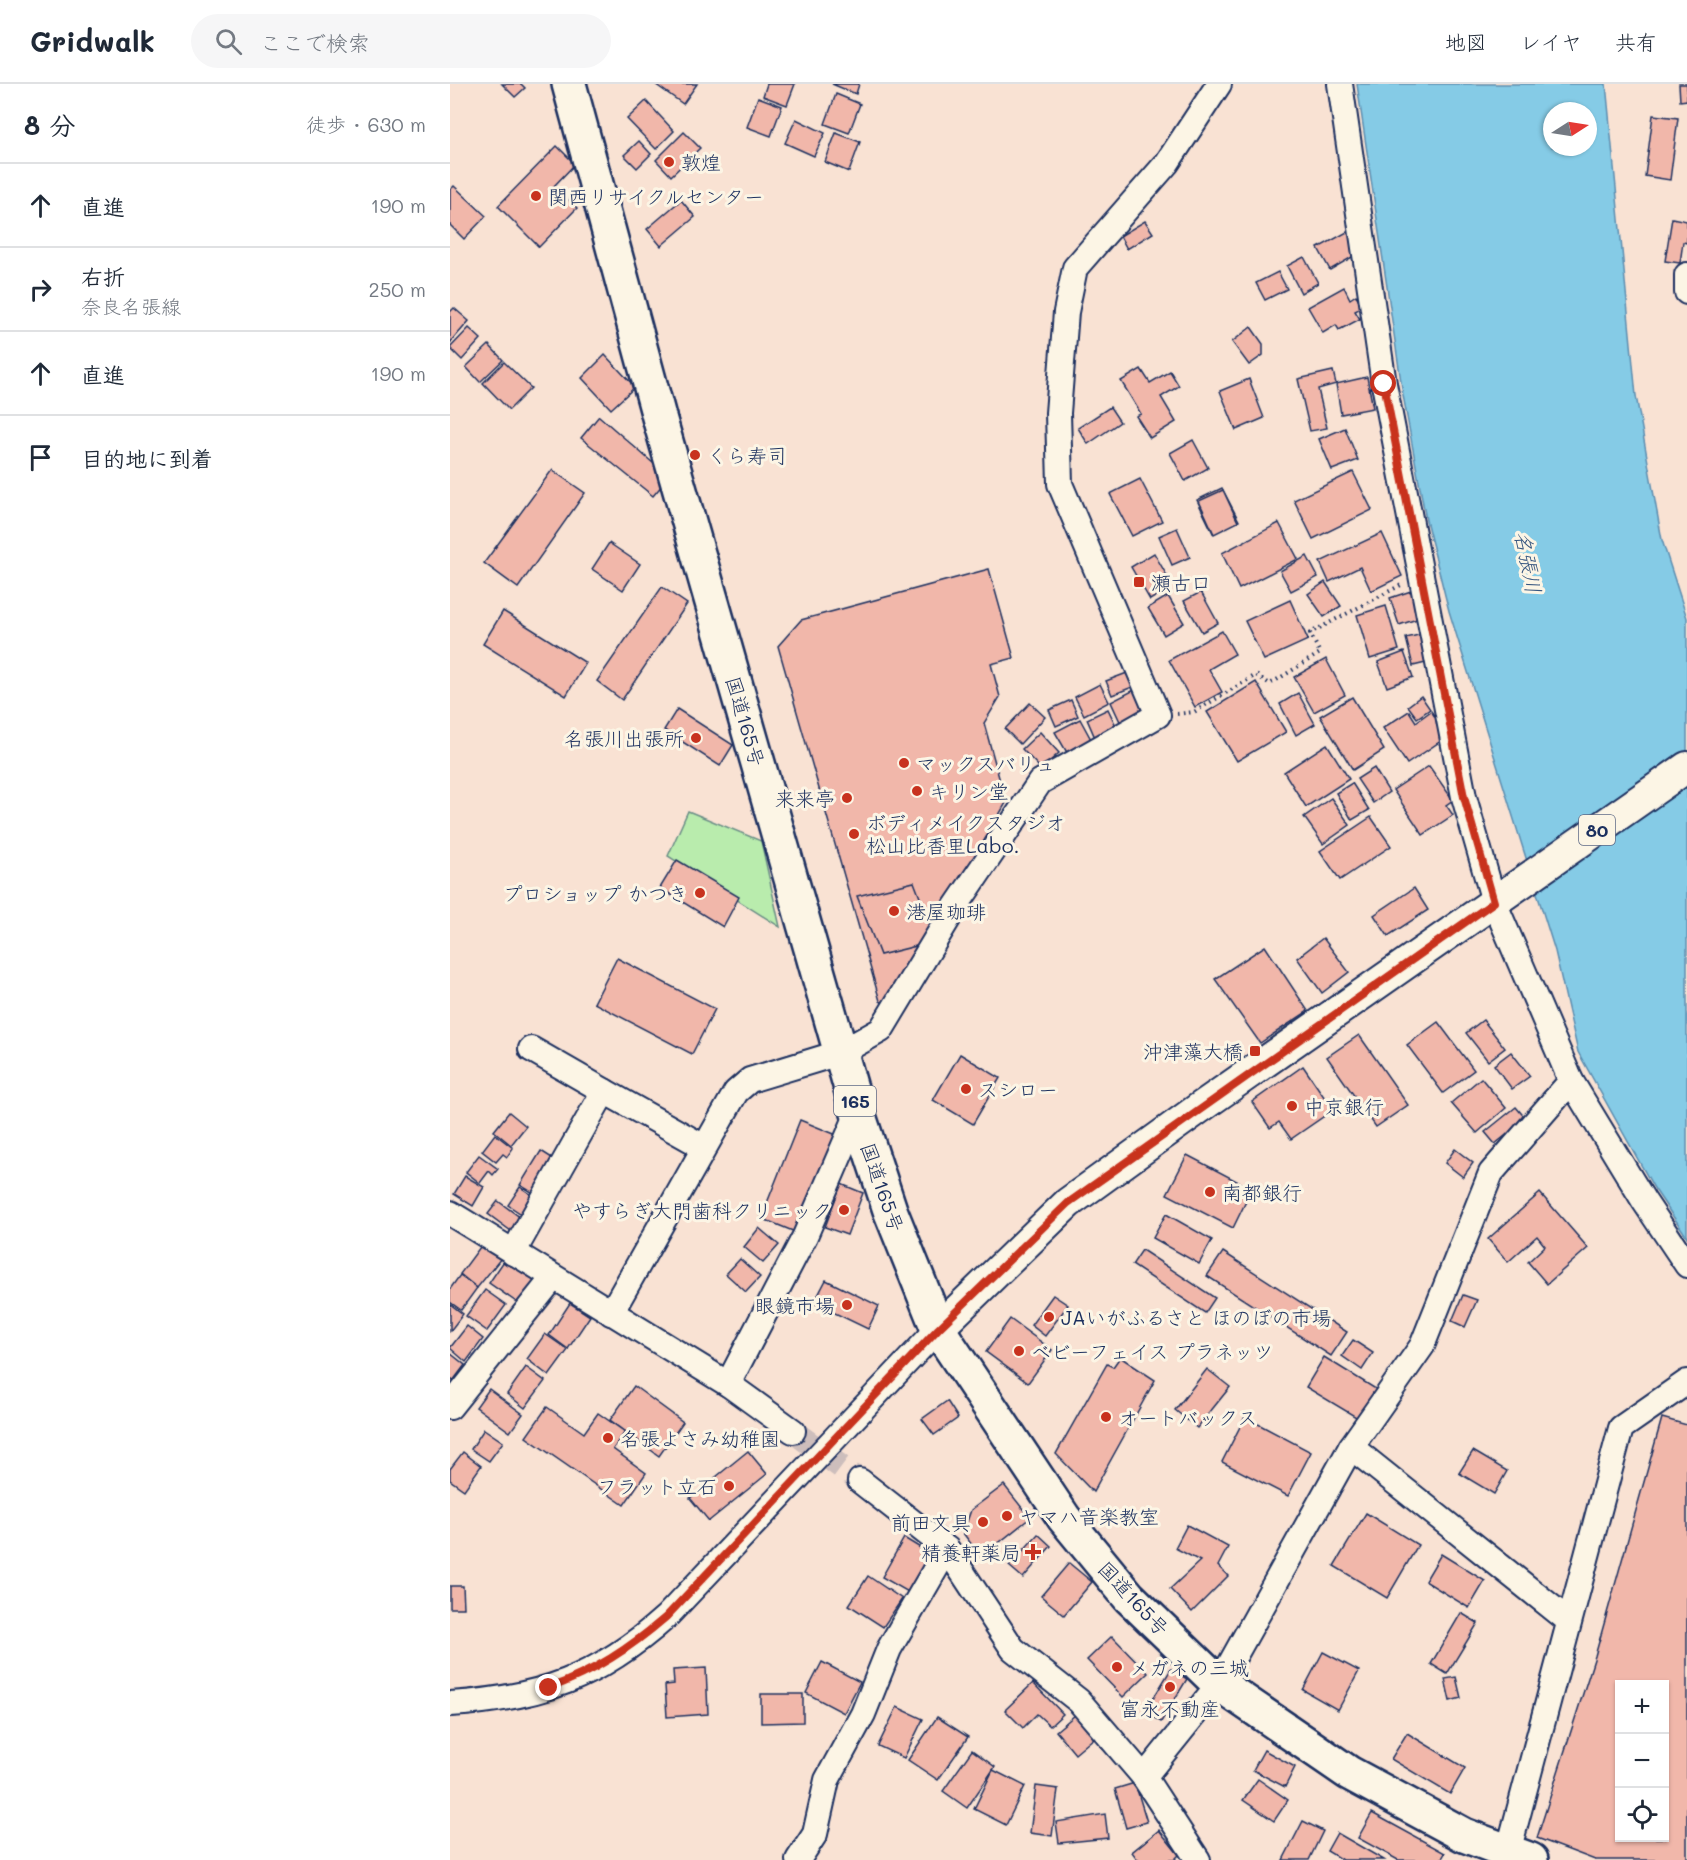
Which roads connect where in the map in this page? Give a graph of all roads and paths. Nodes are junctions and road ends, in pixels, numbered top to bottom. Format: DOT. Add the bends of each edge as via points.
graph roads {
  1 [pos="569,84"];
  2 [pos="1219,84"];
  3 [pos="1340,84"];
  4 [pos="1687,275"];
  5 [pos="1687,292"];
  6 [pos="1420,575"];
  7 [pos="1158,716"];
  8 [pos="1687,768"];
  9 [pos="1500,897"];
  10 [pos="531,1049"];
  11 [pos="842,1052"];
  12 [pos="1571,1081"];
  13 [pos="604,1091"];
  14 [pos="858,1113"];
  15 [pos="704,1147"];
  16 [pos="453,1222"];
  17 [pos="513,1253"];
  18 [pos="1687,1265"];
  19 [pos="553,1278"];
  20 [pos="611,1313"];
  21 [pos="938,1329"];
  22 [pos="1687,1382"];
  23 [pos="728,1384"];
  24 [pos="450,1407"];
  25 [pos="793,1431"];
  26 [pos="1351,1447"];
  27 [pos="860,1481"];
  28 [pos="947,1549"];
  29 [pos="1569,1621"];
  30 [pos="1219,1684"];
  31 [pos="450,1704"];
  32 [pos="1144,1777"];
  33 [pos="1519,1856"];
  34 [pos="798,1860"];
  35 [pos="1198,1860"];
  1 -- 11 [label="highway, 国道165号 / 165" via="669,451"];
  2 -- 7 [label="street" via="1167,163 1075,268 1066,312 1058,413 1060,484"];
  3 -- 6 [label="street" via="1384,384"];
  4 -- 5 [label="street"];
  6 -- 7 [label="path" via="1310,633 1320,653 1270,684 1256,675 1194,712"];
  6 -- 9 [label="street" via="1464,797"];
  7 -- 11 [label="street" via="1040,782 954,909 881,1030"];
  8 -- 9 [label="main road, 80"];
  9 -- 12 [label="street"];
  9 -- 21 [label="main road, 80" via="1068,1203"];
  10 -- 13 [label="street"];
  11 -- 14 [label="highway, 国道165号 / 165"];
  11 -- 15 [label="street" via="743,1085"];
  12 -- 18 [label="street"];
  12 -- 26 [label="street" via="1491,1173 1422,1346"];
  13 -- 15 [label="street"];
  13 -- 17 [label="street"];
  14 -- 21 [label="highway, 国道165号 / 165" via="890,1210"];
  14 -- 23 [label="street" via="805,1236"];
  15 -- 20 [label="street"];
  16 -- 17 [label="street"];
  17 -- 19 [label="street"];
  19 -- 20 [label="street"];
  19 -- 24 [label="street"];
  20 -- 23 [label="street"];
  21 -- 30 [label="highway, 国道165号 / 165" via="1064,1518 1129,1597"];
  21 -- 31 [label="street" via="641,1639 582,1676 549,1688 517,1697"];
  22 -- 29 [label="street" via="1621,1428"];
  23 -- 25 [label="street"];
  26 -- 29 [label="street"];
  26 -- 30 [label="street"];
  27 -- 28 [label="street"];
  28 -- 32 [label="street" via="1013,1648 1079,1701"];
  28 -- 34 [label="street" via="889,1649 863,1714 827,1780 815,1834"];
  29 -- 33 [label="street"];
  30 -- 32 [label="street"];
  30 -- 33 [label="highway, 国道165号 / 165" via="1349,1773 1464,1835"];
  32 -- 35 [label="street"];
}
